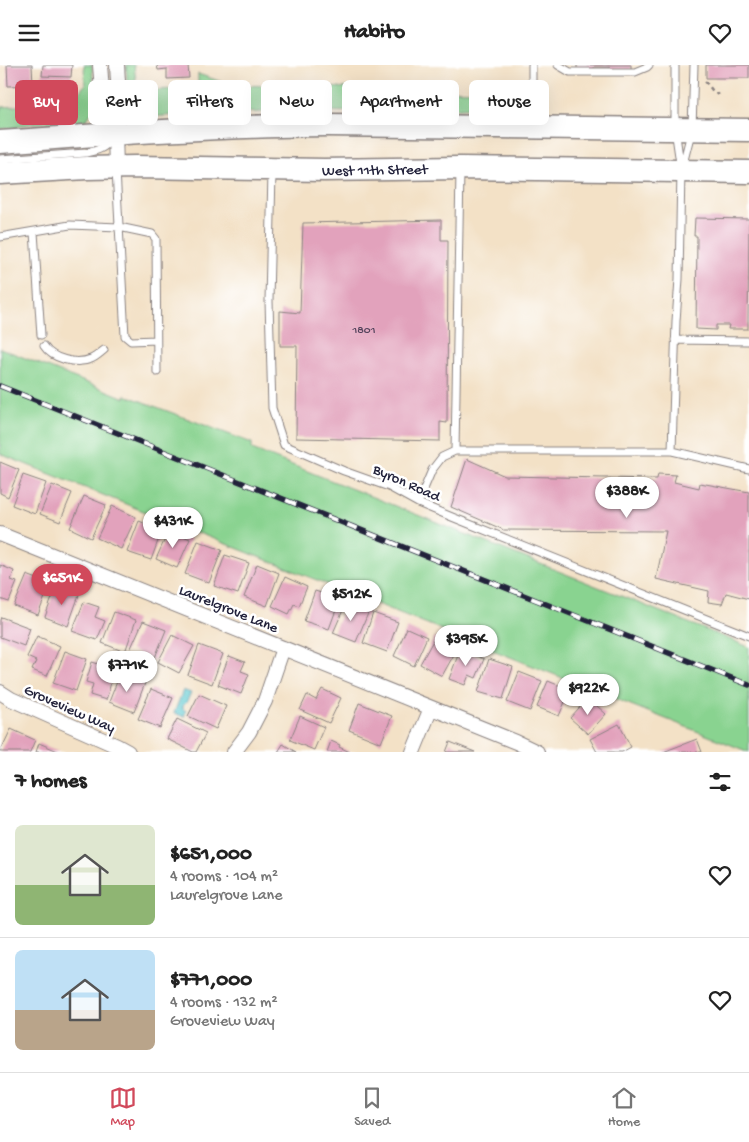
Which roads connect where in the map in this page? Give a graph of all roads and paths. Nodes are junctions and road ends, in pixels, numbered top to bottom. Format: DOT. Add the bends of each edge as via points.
graph roads {
  1 [pos="100,65"];
  2 [pos="117,65"];
  3 [pos="532,65"];
  4 [pos="558,65"];
  5 [pos="649,65"];
  6 [pos="675,65"];
  7 [pos="694,65"];
  8 [pos="704,77"];
  9 [pos="718,95"];
  10 [pos="532,127"];
  11 [pos="683,129"];
  12 [pos="749,130"];
  13 [pos="114,134"];
  14 [pos="0,142"];
  15 [pos="0,159"];
  16 [pos="116,167"];
  17 [pos="460,168"];
  18 [pos="272,169"];
  19 [pos="681,171"];
  20 [pos="749,172"];
  21 [pos="0,173"];
  22 [pos="119,227"];
  23 [pos="34,232"];
  24 [pos="3,237"];
  25 [pos="41,335"];
  26 [pos="156,341"];
  27 [pos="675,341"];
  28 [pos="749,341"];
  29 [pos="44,346"];
  30 [pos="104,350"];
  31 [pos="157,372"];
  32 [pos="455,451"];
  33 [pos="672,451"];
  34 [pos="749,469"];
  35 [pos="418,503"];
  36 [pos="0,534"];
  37 [pos="749,636"];
  38 [pos="284,648"];
  39 [pos="0,692"];
  40 [pos="431,708"];
  41 [pos="128,752"];
  42 [pos="234,752"];
  43 [pos="412,752"];
  44 [pos="536,752"];
  1 -- 13 [label="street" via="104,115"];
  2 -- 13 [label="street" via="120,113"];
  3 -- 10 [label="lane"];
  4 -- 5 [label="lane" via="570,72 635,71"];
  6 -- 11 [label="lane"];
  7 -- 11 [label="lane"];
  8 -- 9 [label="path"];
  10 -- 11 [label="main road"];
  10 -- 13 [label="main road" via="273,125"];
  11 -- 12 [label="main road"];
  11 -- 19 [label="lane"];
  11 -- 19 [label="lane"];
  13 -- 14 [label="main road"];
  13 -- 15 [label="lane" via="108,144 86,153"];
  13 -- 16 [label="street"];
  16 -- 18 [label="main road, West 11th Street"];
  16 -- 21 [label="main road, West 11th Street"];
  16 -- 22 [label="lane"];
  17 -- 18 [label="main road, West 11th Street"];
  17 -- 19 [label="main road, West 11th Street"];
  17 -- 32 [label="lane"];
  18 -- 35 [label="lane, Byron Road" via="269,301 272,408 284,445 389,487"];
  19 -- 20 [label="main road, West 11th Street"];
  19 -- 27 [label="lane"];
  22 -- 23 [label="lane" via="70,225"];
  22 -- 26 [label="lane" via="125,336 131,341"];
  22 -- 26 [label="lane" via="152,234 156,239"];
  23 -- 24 [label="lane"];
  23 -- 25 [label="lane"];
  26 -- 31 [label="lane"];
  27 -- 28 [label="lane"];
  27 -- 33 [label="lane"];
  29 -- 30 [label="lane" via="51,354 80,362 96,357"];
  32 -- 33 [label="lane"];
  32 -- 35 [label="lane" via="442,457 432,470"];
  33 -- 34 [label="lane"];
  35 -- 37 [label="lane, Byron Road"];
  36 -- 38 [label="street, Laurelgrove Lane"];
  38 -- 40 [label="street, Laurelgrove Lane"];
  38 -- 42 [label="street" via="264,701 249,732"];
  39 -- 41 [label="street, Groveview Way"];
  40 -- 43 [label="street"];
  40 -- 44 [label="street, Laurelgrove Lane"];
}
